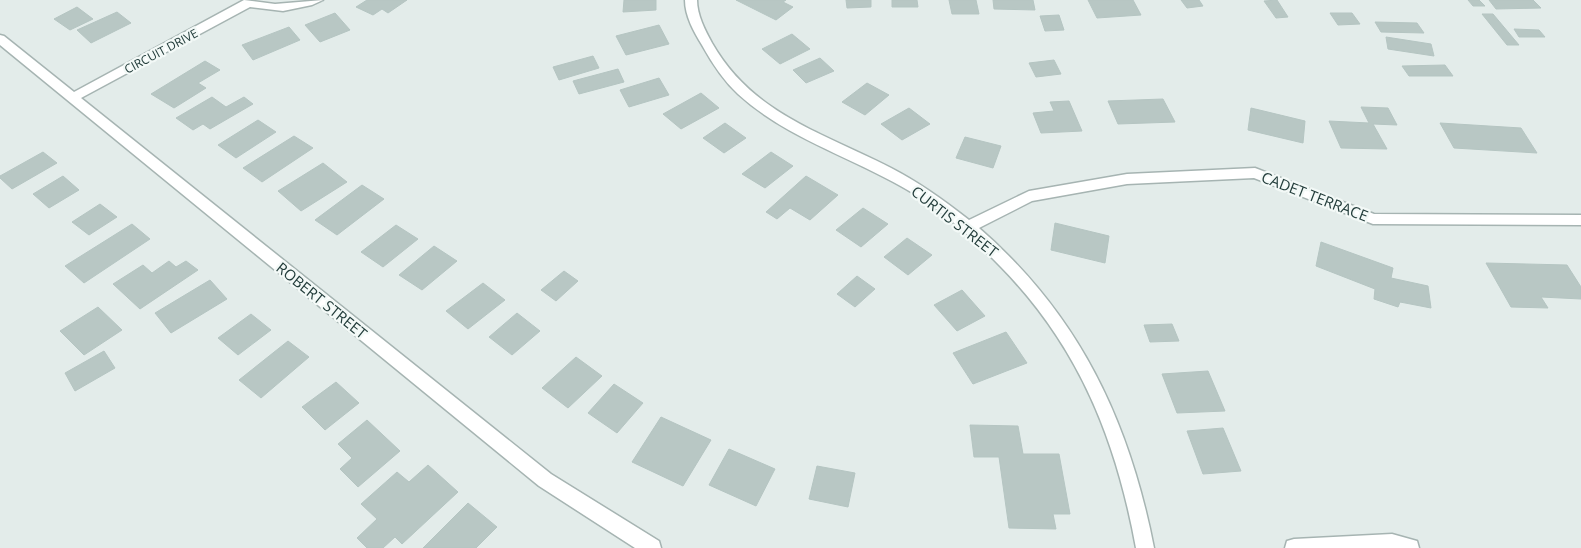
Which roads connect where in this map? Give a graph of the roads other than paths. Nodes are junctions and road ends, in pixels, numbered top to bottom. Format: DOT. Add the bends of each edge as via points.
graph roads {
  1 [pos="318,0"];
  2 [pos="691,0"];
  3 [pos="249,2"];
  4 [pos="0,39"];
  5 [pos="72,98"];
  6 [pos="1581,220"];
  7 [pos="968,227"];
  8 [pos="652,548"];
  9 [pos="1145,548"];
  10 [pos="1294,548"];
  11 [pos="1410,548"];
  1 -- 3 [label="street, CIRCUIT DRIVE" via="289,8 266,8"];
  2 -- 7 [label="street, CURTIS STREET" via="690,8 706,46 736,85 780,120 879,167 917,189"];
  3 -- 5 [label="street, CIRCUIT DRIVE"];
  4 -- 5 [label="street, ROBERT STREET"];
  5 -- 8 [label="street, ROBERT STREET" via="545,480"];
  6 -- 7 [label="street, CADET TERRACE" via="1373,219 1255,173 1127,179 1029,196"];
  7 -- 9 [label="street, CURTIS STREET" via="1019,276 1050,314 1076,355 1122,452"];
  10 -- 11 [label="street" via="1392,543"];
}
